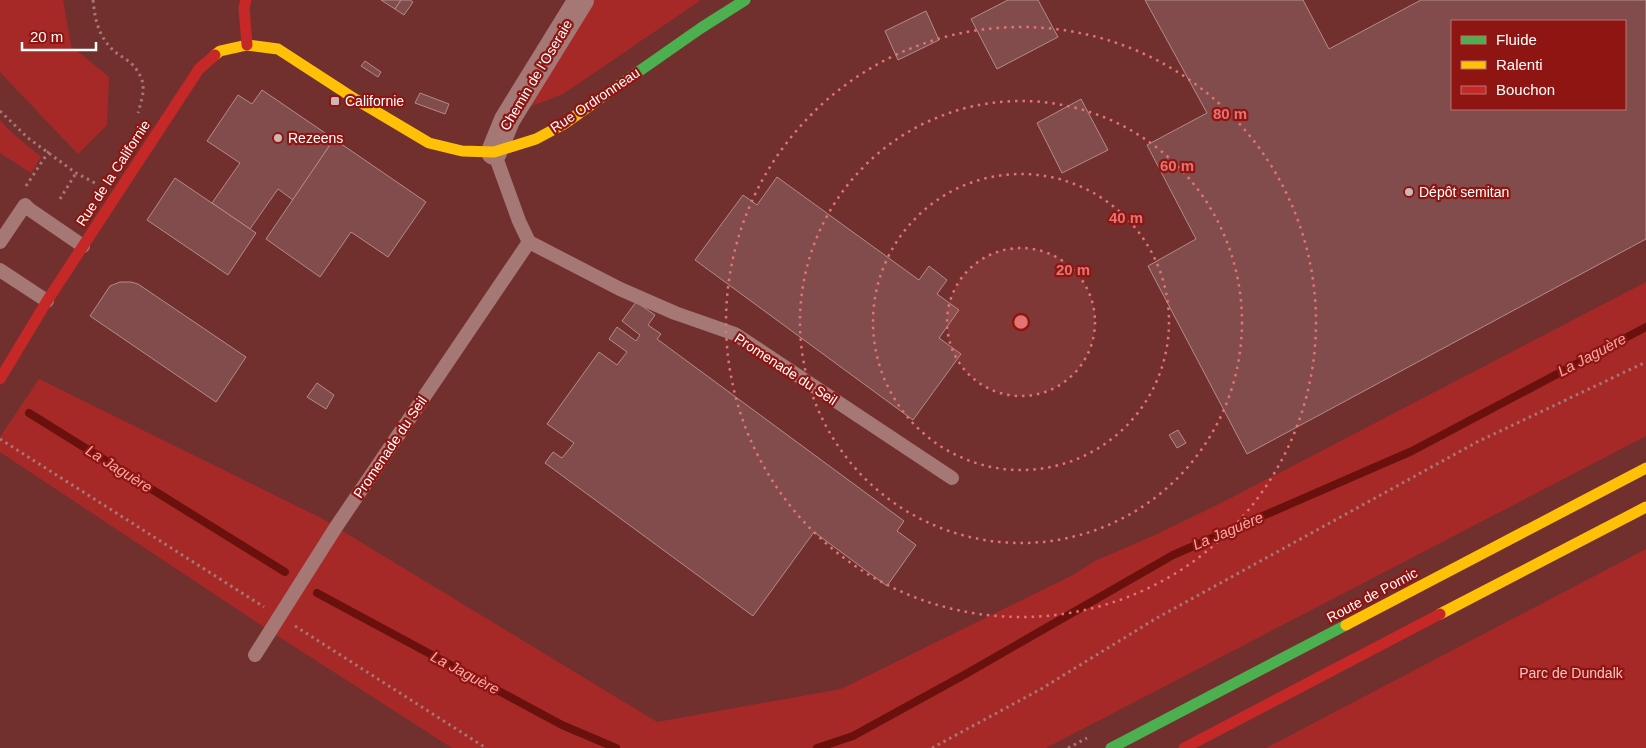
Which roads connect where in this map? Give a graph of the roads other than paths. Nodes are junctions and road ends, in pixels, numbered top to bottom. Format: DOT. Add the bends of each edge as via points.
graph roads {
  1 [pos="581,0"];
  2 [pos="745,0"];
  3 [pos="240,3"];
  4 [pos="247,45"];
  5 [pos="494,152"];
  6 [pos="0,242"];
  7 [pos="528,242"];
  8 [pos="83,246"];
  9 [pos="0,270"];
  10 [pos="47,301"];
  11 [pos="0,379"];
  12 [pos="1646,468"];
  13 [pos="952,478"];
  14 [pos="1646,507"];
  15 [pos="255,655"];
  16 [pos="1112,748"];
  17 [pos="1184,748"];
  1 -- 5 [label="street, Chemin de l'Oseraie" via="507,120"];
  2 -- 5 [label="main road, Rue Ordronneau" via="564,124 536,139"];
  3 -- 4 [label="main road"];
  4 -- 5 [label="main road, Rue Ordronneau" via="278,49 356,100 429,142 462,151"];
  4 -- 8 [label="main road, Rue de la Californie" via="220,52 199,69"];
  5 -- 7 [label="lane"];
  6 -- 8 [label="lane" via="23,199 29,209"];
  7 -- 13 [label="lane, Promenade du Seil" via="620,289 735,334"];
  7 -- 15 [label="lane, Promenade du Seil" via="336,527"];
  8 -- 10 [label="main road, Rue de la Californie"];
  9 -- 10 [label="lane"];
  10 -- 11 [label="main road, Rue de la Californie"];
  12 -- 16 [label="main road, Route de Pornic"];
  14 -- 17 [label="main road"];
}
